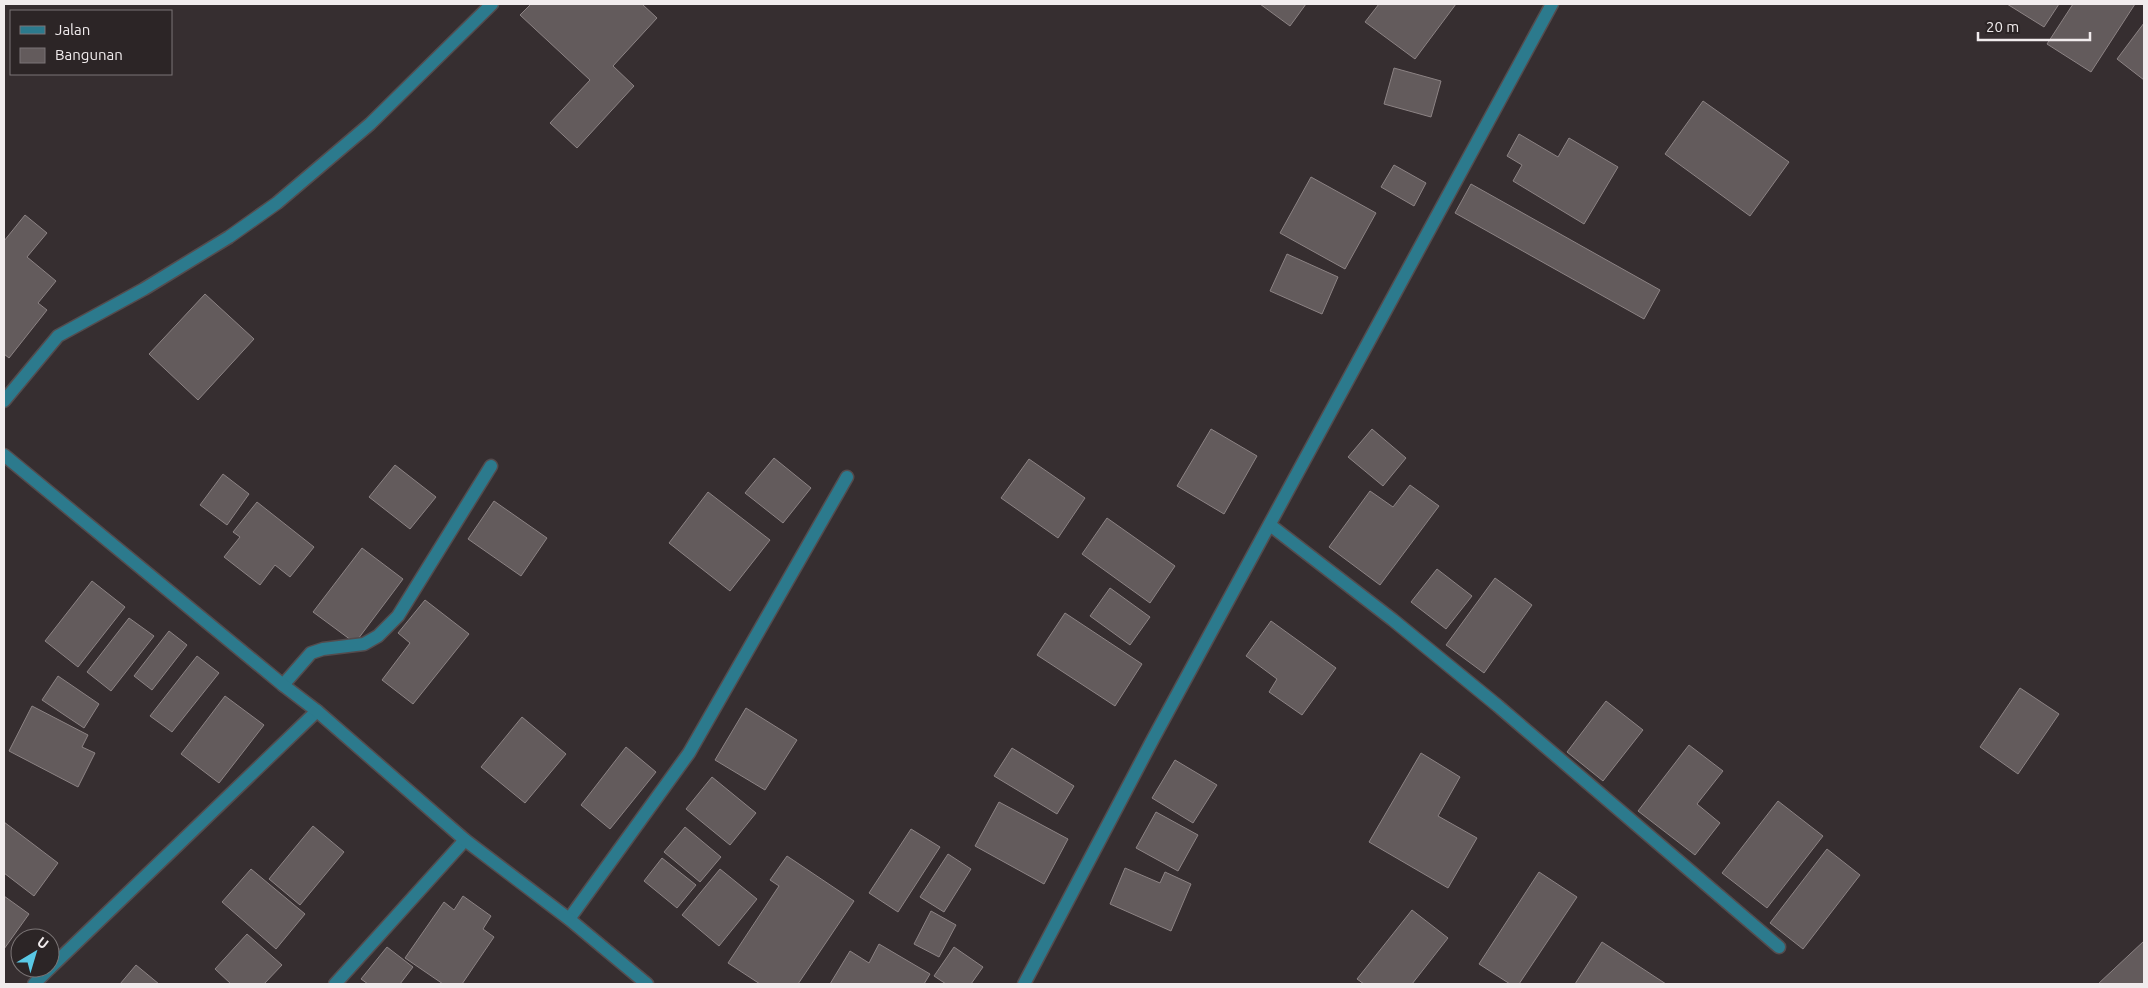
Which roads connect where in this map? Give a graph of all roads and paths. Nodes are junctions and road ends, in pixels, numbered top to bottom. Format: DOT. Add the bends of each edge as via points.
graph roads {
  1 [pos="492,4"];
  2 [pos="1552,4"];
  3 [pos="4,401"];
  4 [pos="4,455"];
  5 [pos="491,466"];
  6 [pos="847,476"];
  7 [pos="1270,525"];
  8 [pos="283,685"];
  9 [pos="317,710"];
  10 [pos="466,840"];
  11 [pos="568,920"];
  12 [pos="1779,947"];
  13 [pos="60,958"];
  14 [pos="335,984"];
  15 [pos="647,984"];
  16 [pos="1024,984"];
  1 -- 3 [label="street" via="370,124 277,203 229,238 58,336"];
  2 -- 7 [label="street"];
  4 -- 8 [label="street"];
  5 -- 8 [label="street" via="398,616 378,636 364,644 310,653"];
  6 -- 11 [label="street" via="689,753"];
  7 -- 12 [label="street" via="1491,700"];
  7 -- 16 [label="street"];
  8 -- 9 [label="street"];
  9 -- 10 [label="street"];
  9 -- 13 [label="street"];
  10 -- 11 [label="street"];
  10 -- 14 [label="street"];
  11 -- 15 [label="street"];
}
